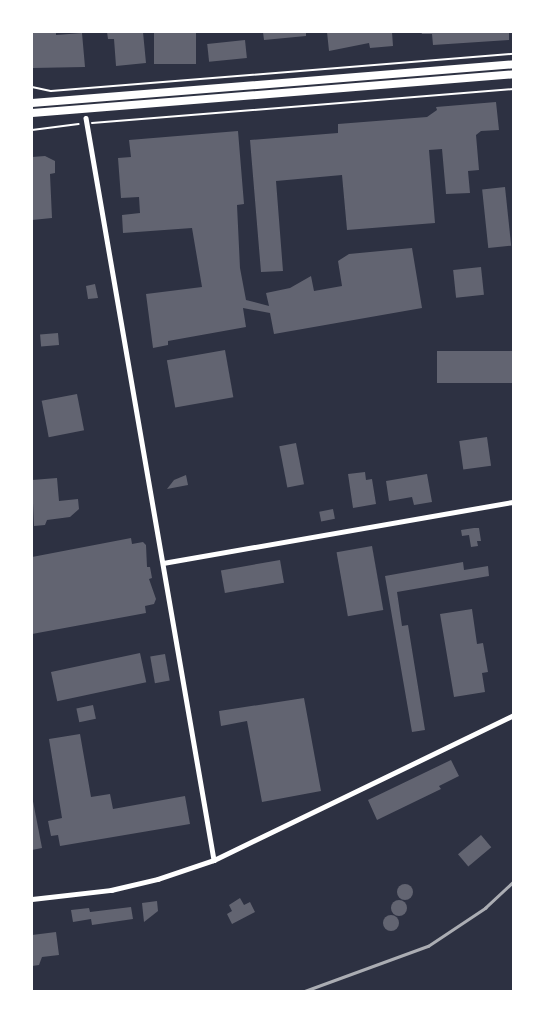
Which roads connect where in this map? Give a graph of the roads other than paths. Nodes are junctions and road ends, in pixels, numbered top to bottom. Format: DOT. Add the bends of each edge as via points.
graph roads {
  1 [pos="513,64"];
  2 [pos="513,74"];
  3 [pos="32,103"];
  4 [pos="32,113"];
  5 [pos="87,120"];
  6 [pos="513,502"];
  7 [pos="163,564"];
  8 [pos="513,715"];
  9 [pos="215,860"];
  10 [pos="32,899"];
  1 -- 3 [label="main road"];
  2 -- 4 [label="main road"];
  5 -- 7 [label="street"];
  6 -- 7 [label="street"];
  7 -- 9 [label="street"];
  8 -- 9 [label="street"];
  9 -- 10 [label="street" via="111,890"];
}
